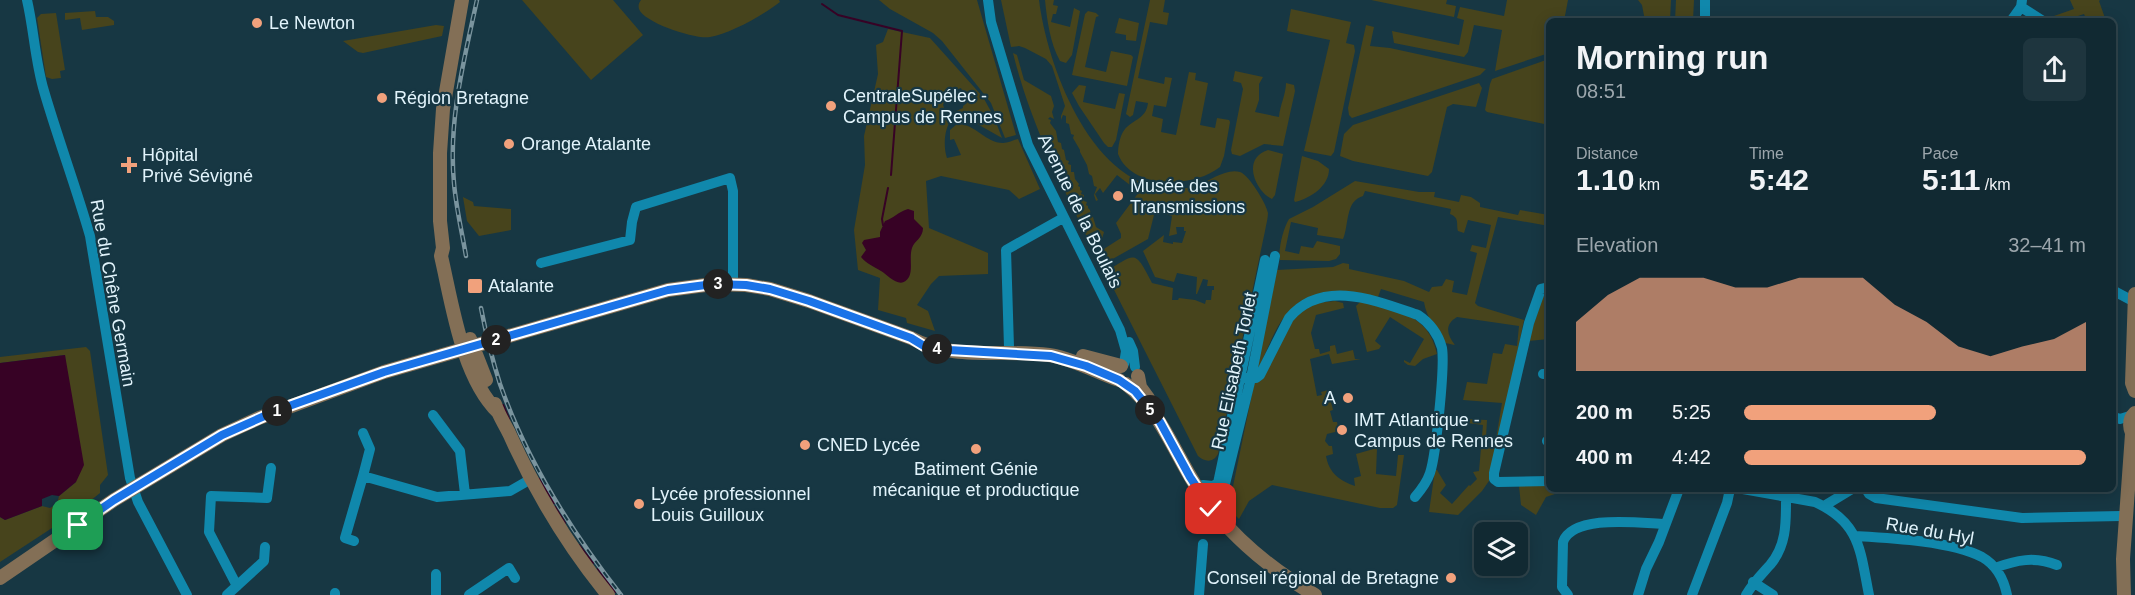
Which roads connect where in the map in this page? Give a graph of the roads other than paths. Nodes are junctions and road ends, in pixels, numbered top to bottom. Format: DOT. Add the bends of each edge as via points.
graph roads {
  1 [pos="27,0"];
  2 [pos="462,0"];
  3 [pos="988,0"];
  4 [pos="1706,3"];
  5 [pos="2022,3"];
  6 [pos="1705,18"];
  7 [pos="2013,18"];
  8 [pos="2040,18"];
  9 [pos="1063,218"];
  10 [pos="541,263"];
  11 [pos="733,284"];
  12 [pos="1546,287"];
  13 [pos="2116,292"];
  14 [pos="2133,297"];
  15 [pos="911,338"];
  16 [pos="1009,346"];
  17 [pos="469,348"];
  18 [pos="1130,368"];
  19 [pos="1239,378"];
  20 [pos="1251,378"];
  21 [pos="1122,382"];
  22 [pos="2135,391"];
  23 [pos="433,415"];
  24 [pos="2128,423"];
  25 [pos="363,433"];
  26 [pos="271,468"];
  27 [pos="363,476"];
  28 [pos="531,479"];
  29 [pos="1546,481"];
  30 [pos="133,489"];
  31 [pos="1678,492"];
  32 [pos="1729,492"];
  33 [pos="1759,492"];
  34 [pos="1846,492"];
  35 [pos="1868,492"];
  36 [pos="465,494"];
  37 [pos="1415,497"];
  38 [pos="1786,497"];
  39 [pos="1217,499"];
  40 [pos="1824,506"];
  41 [pos="2121,516"];
  42 [pos="1665,524"];
  43 [pos="1856,536"];
  44 [pos="354,541"];
  45 [pos="1203,544"];
  46 [pos="265,547"];
  47 [pos="2057,565"];
  48 [pos="1995,568"];
  49 [pos="436,574"];
  50 [pos="0,578"];
  51 [pos="515,578"];
  52 [pos="1753,582"];
  53 [pos="237,586"];
  54 [pos="188,595"];
  55 [pos="227,595"];
  56 [pos="436,595"];
  57 [pos="469,595"];
  58 [pos="608,595"];
  59 [pos="1199,595"];
  60 [pos="1315,595"];
  61 [pos="1568,595"];
  62 [pos="1638,595"];
  63 [pos="1692,595"];
  64 [pos="1746,595"];
  65 [pos="1773,595"];
  66 [pos="1869,595"];
  67 [pos="2007,595"];
  68 [pos="2124,595"];
  1 -- 30 [label="street, Rue du Chêne Germain" via="44,92 90,236"];
  2 -- 17 [label="main road" via="443,109 440,212 443,248"];
  3 -- 9 [label="street, Avenue de la Boulais" via="1028,145"];
  4 -- 6 [label="street"];
  5 -- 7 [label="street"];
  5 -- 8 [label="street"];
  9 -- 16 [label="street" via="1006,250"];
  9 -- 18 [label="street, Avenue de la Boulais" via="1133,351"];
  10 -- 11 [label="street" via="630,240 636,207 730,178"];
  11 -- 15 [label="main road" via="783,293"];
  11 -- 17 [label="main road" via="668,290"];
  12 -- 29 [label="street" via="1541,289 1529,323 1494,473 1498,482"];
  13 -- 14 [label="street"];
  14 -- 22 [label="main road"];
  15 -- 16 [label="main road"];
  15 -- 21 [label="main road" via="924,346 949,350 1051,356"];
  16 -- 18 [label="main road" via="1074,353"];
  17 -- 28 [label="main road"];
  17 -- 30 [label="main road" via="384,372 259,418 222,435"];
  18 -- 21 [label="main road" via="1117,374"];
  18 -- 21 [label="main road" via="1133,383"];
  18 -- 39 [label="main road" via="1142,391 1169,423 1203,485"];
  19 -- 20 [label="street"];
  19 -- 20 [label="street, Rue Elisabeth Torlet" via="1270,258"];
  19 -- 39 [label="street, Rue Elisabeth Torlet"];
  20 -- 37 [label="street" via="1262,373 1289,318 1313,300 1356,296 1426,320 1439,338 1443,363 1433,461 1428,479"];
  20 -- 39 [label="street, Rue Elisabeth Torlet"];
  21 -- 39 [label="main road" via="1135,391 1160,422 1190,477"];
  23 -- 36 [label="street" via="460,451"];
  24 -- 68 [label="main road"];
  25 -- 27 [label="street" via="370,449"];
  26 -- 53 [label="street" via="267,498 211,496 208,532"];
  27 -- 36 [label="street" via="437,497"];
  27 -- 44 [label="street" via="345,538"];
  28 -- 36 [label="street" via="510,491"];
  28 -- 58 [label="main road"];
  30 -- 50 [label="main road"];
  30 -- 54 [label="street, Rue du Chêne Germain"];
  31 -- 42 [label="street"];
  32 -- 63 [label="street"];
  33 -- 38 [label="street"];
  34 -- 40 [label="street"];
  35 -- 41 [label="street" via="1876,498 2022,518"];
  38 -- 40 [label="street"];
  38 -- 52 [label="street" via="1784,539 1770,564"];
  39 -- 60 [label="main road" via="1221,522 1279,572"];
  40 -- 43 [label="street"];
  42 -- 61 [label="street" via="1600,523 1571,530 1563,542 1562,587"];
  42 -- 62 [label="street"];
  43 -- 48 [label="street, Rue du Hyl" via="1899,538 1951,548 1981,557"];
  43 -- 66 [label="street"];
  45 -- 59 [label="street"];
  46 -- 53 [label="street" via="264,561"];
  47 -- 48 [label="street" via="2031,559"];
  48 -- 67 [label="street"];
  49 -- 56 [label="street"];
  51 -- 57 [label="street" via="509,568"];
  52 -- 64 [label="street"];
  52 -- 65 [label="street"];
  53 -- 55 [label="street"];
}
